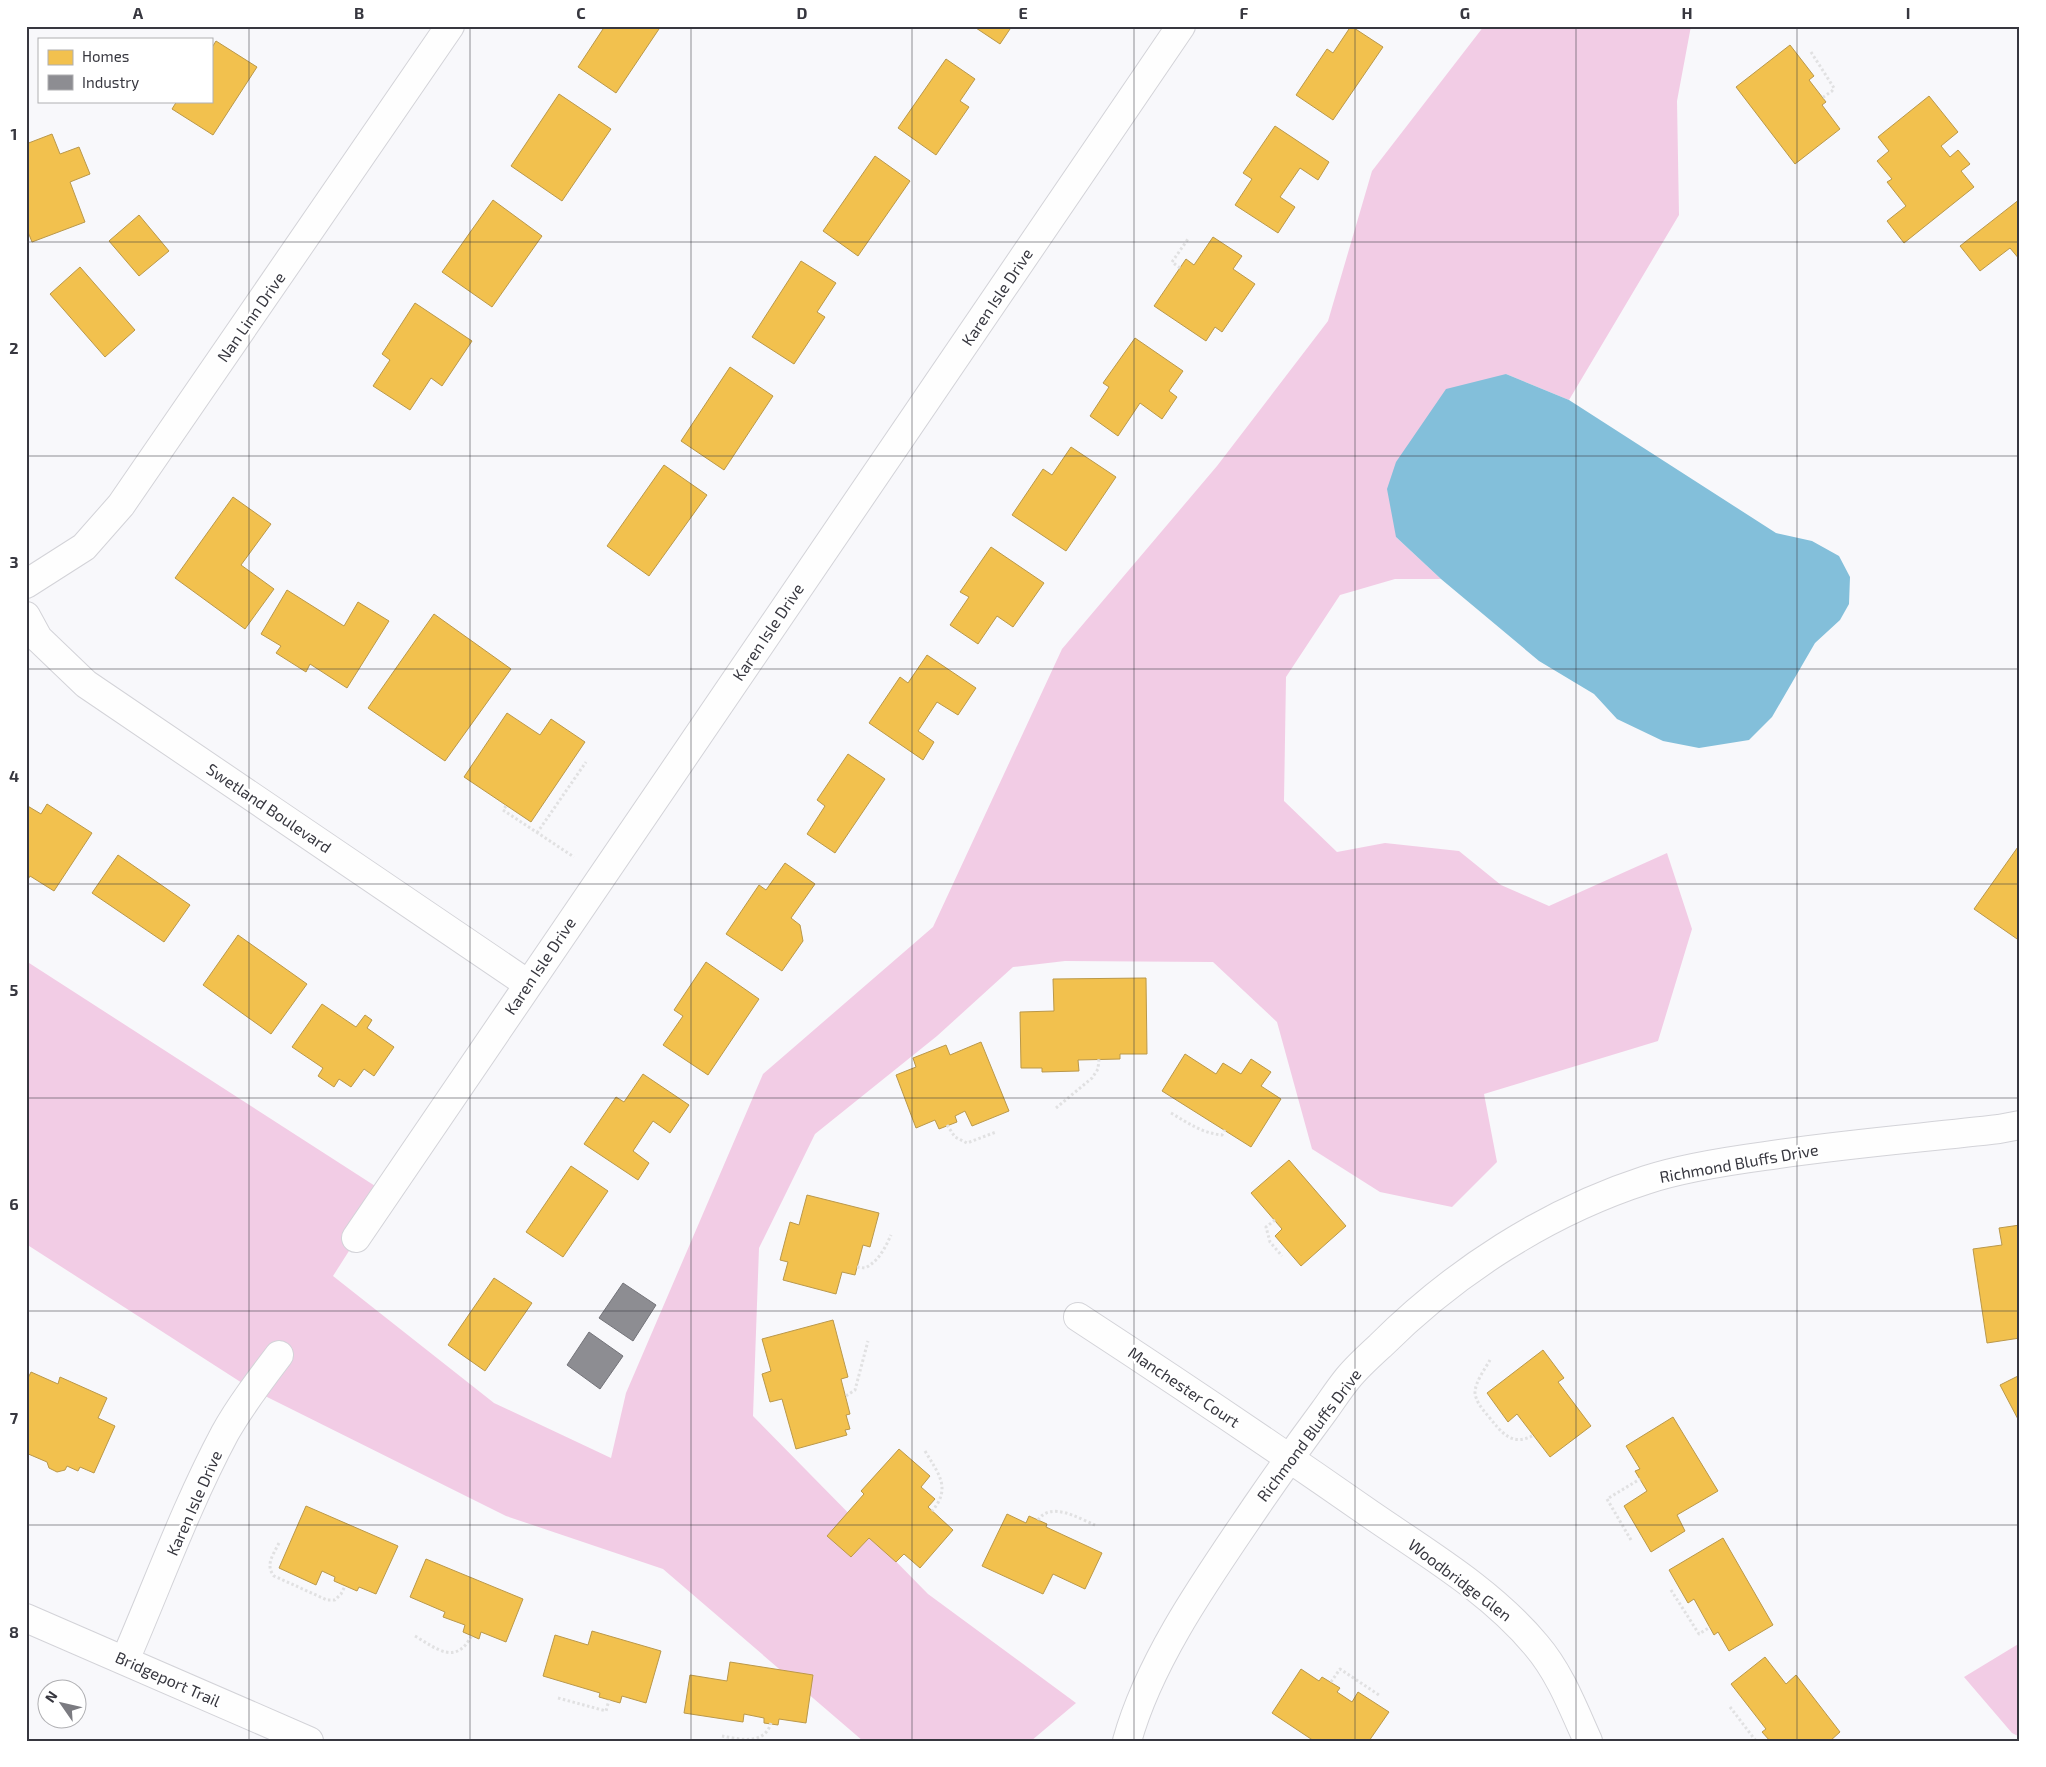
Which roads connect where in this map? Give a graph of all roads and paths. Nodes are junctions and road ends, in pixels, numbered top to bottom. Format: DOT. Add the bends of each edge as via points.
graph roads {
  1 [pos="450,26"];
  2 [pos="1181,26"];
  3 [pos="1811,52"];
  4 [pos="1822,98"];
  5 [pos="1188,239"];
  6 [pos="1180,268"];
  7 [pos="26,584"];
  8 [pos="26,616"];
  9 [pos="586,762"];
  10 [pos="506,806"];
  11 [pos="537,833"];
  12 [pos="602,876"];
  13 [pos="528,984"];
  14 [pos="1099,1059"];
  15 [pos="1056,1108"];
  16 [pos="1171,1113"];
  17 [pos="947,1125"];
  18 [pos="2020,1125"];
  19 [pos="1225,1130"];
  20 [pos="996,1132"];
  21 [pos="1275,1220"];
  22 [pos="892,1235"];
  23 [pos="356,1238"];
  24 [pos="1282,1256"];
  25 [pos="857,1268"];
  26 [pos="1078,1316"];
  27 [pos="868,1341"];
  28 [pos="279,1355"];
  29 [pos="1490,1360"];
  30 [pos="846,1396"];
  31 [pos="1534,1435"];
  32 [pos="925,1451"];
  33 [pos="1290,1458"];
  34 [pos="1640,1479"];
  35 [pos="932,1511"];
  36 [pos="1038,1520"];
  37 [pos="1095,1525"];
  38 [pos="1631,1540"];
  39 [pos="278,1543"];
  40 [pos="345,1586"];
  41 [pos="1671,1590"];
  42 [pos="26,1618"];
  43 [pos="1710,1627"];
  44 [pos="415,1636"];
  45 [pos="472,1636"];
  46 [pos="125,1660"];
  47 [pos="1331,1682"];
  48 [pos="1379,1695"];
  49 [pos="558,1698"];
  50 [pos="609,1700"];
  51 [pos="1730,1707"];
  52 [pos="770,1724"];
  53 [pos="722,1736"];
  54 [pos="309,1741"];
  55 [pos="1127,1741"];
  56 [pos="1588,1741"];
  57 [pos="1756,1741"];
  1 -- 7 [label="street, Nan Linn Drive" via="121,505 84,547"];
  2 -- 12 [label="street, Karen Isle Drive"];
  3 -- 4 [label="path" via="1834,88"];
  5 -- 6 [label="path" via="1172,262"];
  8 -- 13 [label="street, Swetland Boulevard" via="38,638 86,684"];
  9 -- 11 [label="path"];
  10 -- 11 [label="path" via="503,810"];
  11 -- 12 [label="path"];
  12 -- 13 [label="street, Karen Isle Drive"];
  13 -- 23 [label="street, Karen Isle Drive"];
  14 -- 15 [label="path" via="1098,1069 1092,1078"];
  16 -- 19 [label="path" via="1210,1134 1222,1135"];
  17 -- 20 [label="path" via="955,1137 967,1143"];
  18 -- 33 [label="street, Richmond Bluffs Drive" via="1731,1161 1648,1179 1551,1220 1467,1272 1420,1308 1348,1378"];
  21 -- 24 [label="path" via="1266,1227 1270,1242"];
  22 -- 25 [label="path" via="876,1260 865,1268"];
  26 -- 33 [label="street, Manchester Court"];
  27 -- 30 [label="path" via="855,1390"];
  28 -- 46 [label="street, Karen Isle Drive" via="226,1433"];
  29 -- 31 [label="path" via="1475,1391 1480,1406 1509,1438 1526,1440"];
  32 -- 35 [label="path" via="942,1483 941,1500"];
  33 -- 55 [label="street, Richmond Bluffs Drive" via="1195,1597 1154,1673"];
  33 -- 56 [label="street, Woodbridge Glen" via="1461,1577 1512,1618 1550,1665"];
  34 -- 38 [label="path" via="1607,1499"];
  36 -- 37 [label="path" via="1052,1510"];
  39 -- 40 [label="path" via="270,1562 274,1576 327,1600 335,1600"];
  41 -- 43 [label="path" via="1699,1634"];
  42 -- 46 [label="street, Bridgeport Trail"];
  44 -- 45 [label="path" via="449,1653 462,1649"];
  46 -- 54 [label="street, Bridgeport Trail"];
  47 -- 48 [label="path" via="1340,1669"];
  49 -- 50 [label="path" via="606,1711"];
  51 -- 57 [label="path"];
  52 -- 53 [label="path" via="762,1736 749,1740"];
}
